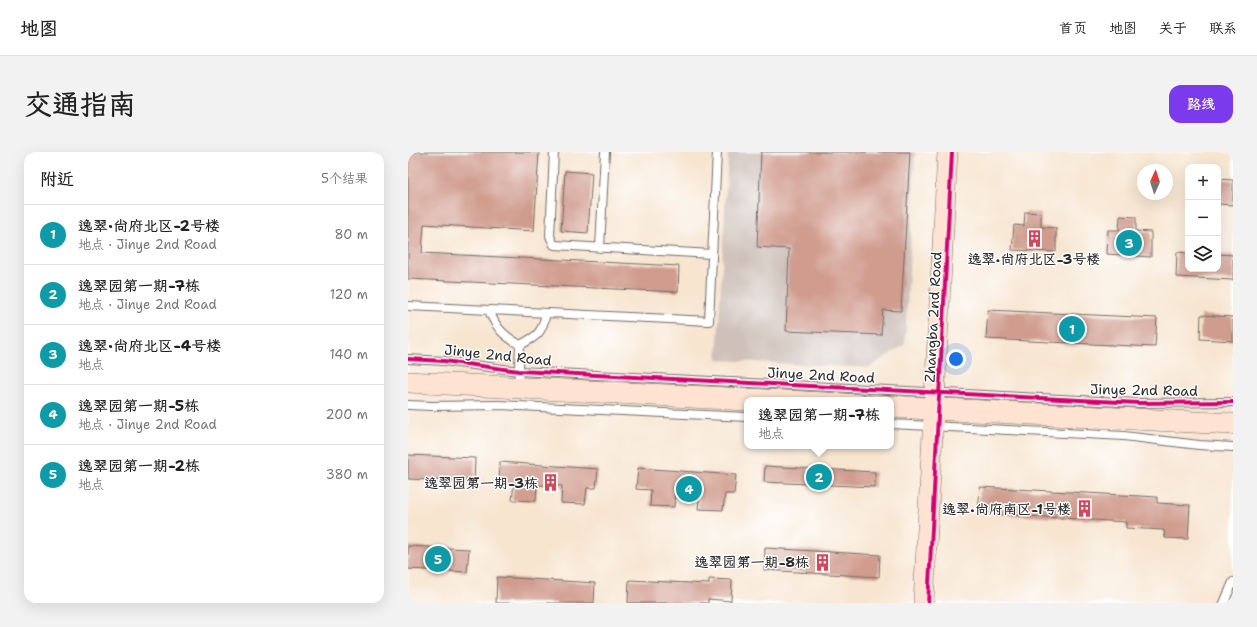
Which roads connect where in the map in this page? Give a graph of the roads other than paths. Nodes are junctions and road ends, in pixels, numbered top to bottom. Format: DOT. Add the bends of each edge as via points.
graph roads {
  1 [pos="554,152"];
  2 [pos="605,152"];
  3 [pos="717,152"];
  4 [pos="943,152"];
  5 [pos="952,152"];
  6 [pos="600,248"];
  7 [pos="712,254"];
  8 [pos="408,306"];
  9 [pos="489,311"];
  10 [pos="546,313"];
  11 [pos="520,345"];
  12 [pos="408,358"];
  13 [pos="519,371"];
  14 [pos="408,377"];
  15 [pos="408,387"];
  16 [pos="518,388"];
  17 [pos="935,392"];
  18 [pos="780,397"];
  19 [pos="894,402"];
  20 [pos="1233,402"];
  21 [pos="408,405"];
  22 [pos="744,405"];
  23 [pos="935,409"];
  24 [pos="894,412"];
  25 [pos="744,417"];
  26 [pos="1233,419"];
  27 [pos="894,424"];
  28 [pos="933,427"];
  29 [pos="1233,430"];
  30 [pos="1233,447"];
  31 [pos="1233,582"];
  32 [pos="920,603"];
  33 [pos="928,603"];
  34 [pos="1224,603"];
  1 -- 6 [label="street" via="550,236 554,245"];
  2 -- 6 [label="street"];
  3 -- 7 [label="street"];
  4 -- 17 [label="main road, Zhangba 2nd Road"];
  5 -- 17 [label="main road, Zhangba 2nd Road"];
  6 -- 7 [label="street"];
  7 -- 10 [label="street" via="709,322"];
  8 -- 9 [label="street"];
  9 -- 10 [label="street"];
  9 -- 11 [label="street" via="494,323 505,336"];
  10 -- 11 [label="street" via="544,324 536,337"];
  11 -- 13 [label="street"];
  12 -- 13 [label="street, Jinye 2nd Road"];
  13 -- 16 [label="street"];
  13 -- 17 [label="street, Jinye 2nd Road"];
  14 -- 16 [label="main road, Jinye 2nd Road"];
  15 -- 16 [label="main road, Jinye 2nd Road"];
  16 -- 18 [label="main road, Jinye 2nd Road"];
  16 -- 22 [label="main road, Jinye 2nd Road"];
  17 -- 20 [label="street, Jinye 2nd Road" via="1139,403"];
  17 -- 23 [label="main road, Zhangba 2nd Road"];
  19 -- 23 [label="main road, Jinye 2nd Road"];
  21 -- 25 [label="street" via="499,405"];
  23 -- 24 [label="main road, Jinye 2nd Road"];
  23 -- 26 [label="main road, Jinye 2nd Road"];
  23 -- 28 [label="main road, Zhangba 2nd Road"];
  23 -- 29 [label="main road, Jinye 2nd Road"];
  27 -- 28 [label="street"];
  28 -- 30 [label="street" via="1124,436"];
  28 -- 32 [label="main road, Zhangba 2nd Road"];
  28 -- 33 [label="main road, Zhangba 2nd Road"];
  31 -- 34 [label="street"];
}
